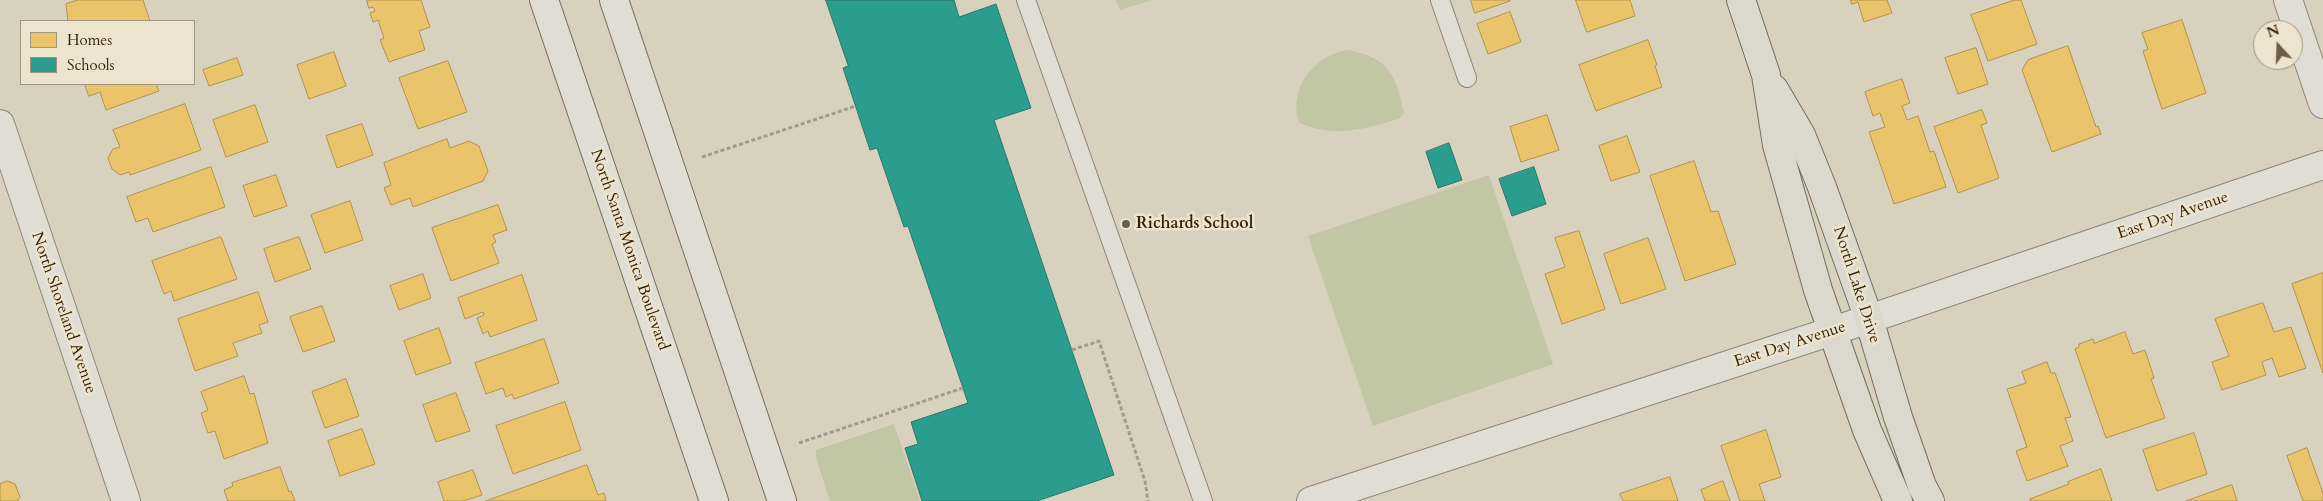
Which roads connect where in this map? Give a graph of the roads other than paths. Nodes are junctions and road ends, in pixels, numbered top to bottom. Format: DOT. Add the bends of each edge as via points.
graph roads {
  1 [pos="544,0"];
  2 [pos="614,0"];
  3 [pos="1026,0"];
  4 [pos="1440,0"];
  5 [pos="1740,0"];
  6 [pos="2288,0"];
  7 [pos="1766,75"];
  8 [pos="1467,78"];
  9 [pos="2323,104"];
  10 [pos="0,124"];
  11 [pos="2323,165"];
  12 [pos="1869,319"];
  13 [pos="1831,331"];
  14 [pos="126,501"];
  15 [pos="714,501"];
  16 [pos="782,501"];
  17 [pos="1203,501"];
  18 [pos="1311,501"];
  19 [pos="1898,501"];
  20 [pos="1930,501"];
  1 -- 15 [label="street, North Santa Monica Boulevard"];
  2 -- 16 [label="street"];
  3 -- 17 [label="lane"];
  4 -- 8 [label="lane"];
  5 -- 7 [label="main road, North Lake Drive"];
  6 -- 9 [label="street"];
  7 -- 12 [label="main road, North Lake Drive" via="1801,135"];
  7 -- 13 [label="main road, North Lake Drive" via="1777,145"];
  10 -- 14 [label="street, North Shoreland Avenue"];
  11 -- 12 [label="street, East Day Avenue"];
  12 -- 13 [label="street, East Day Avenue"];
  12 -- 20 [label="main road, North Lake Drive" via="1898,417"];
  13 -- 18 [label="street, East Day Avenue"];
  13 -- 19 [label="main road, North Lake Drive" via="1867,430"];
}
